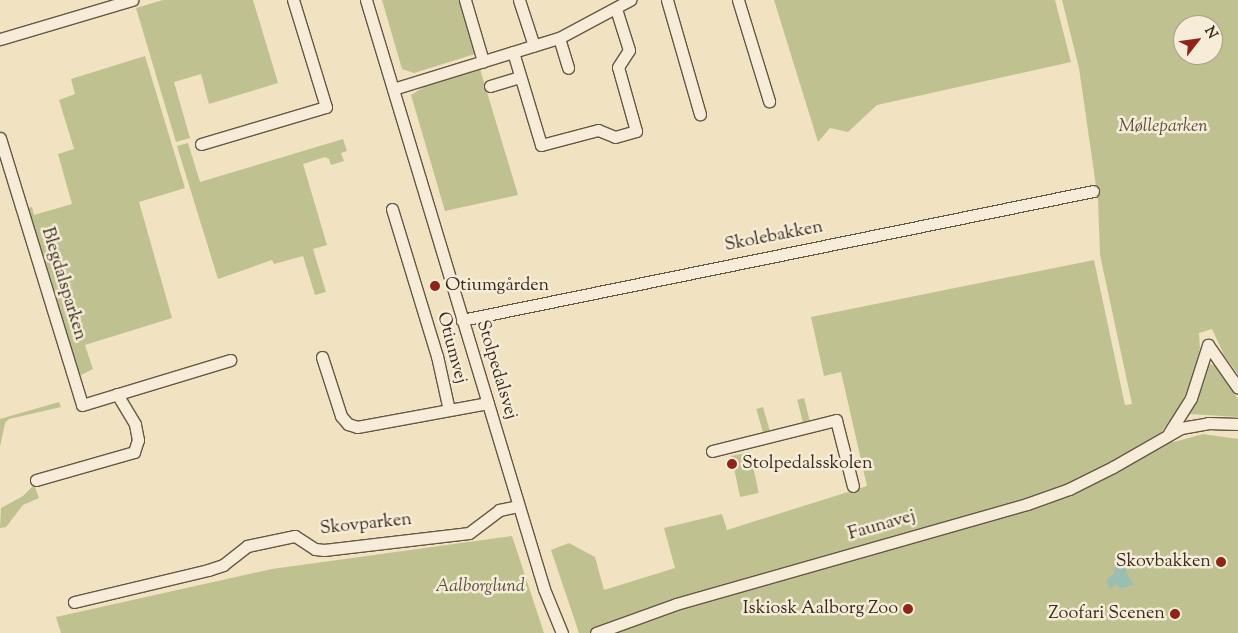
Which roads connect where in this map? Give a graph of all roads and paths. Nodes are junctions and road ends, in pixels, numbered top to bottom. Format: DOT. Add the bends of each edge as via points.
graph roads {
  1 [pos="132,0"];
  2 [pos="293,0"];
  3 [pos="366,0"];
  4 [pos="465,0"];
  5 [pos="519,0"];
  6 [pos="630,0"];
  7 [pos="667,0"];
  8 [pos="738,0"];
  9 [pos="616,10"];
  10 [pos="559,38"];
  11 [pos="0,39"];
  12 [pos="534,46"];
  13 [pos="512,52"];
  14 [pos="483,61"];
  15 [pos="568,68"];
  16 [pos="520,77"];
  17 [pos="490,86"];
  18 [pos="393,89"];
  19 [pos="769,101"];
  20 [pos="700,114"];
  21 [pos="0,138"];
  22 [pos="201,144"];
  23 [pos="1093,191"];
  24 [pos="392,209"];
  25 [pos="462,320"];
  26 [pos="322,357"];
  27 [pos="230,360"];
  28 [pos="1238,388"];
  29 [pos="117,394"];
  30 [pos="488,403"];
  31 [pos="449,410"];
  32 [pos="1238,424"];
  33 [pos="1169,433"];
  34 [pos="712,451"];
  35 [pos="36,480"];
  36 [pos="853,486"];
  37 [pos="518,506"];
  38 [pos="74,602"];
  39 [pos="562,633"];
  40 [pos="596,633"];
  1 -- 11 [label="street"];
  2 -- 22 [label="street" via="326,107"];
  3 -- 18 [label="street, Stolpedalsvej"];
  4 -- 14 [label="street"];
  5 -- 12 [label="street"];
  6 -- 9 [label="street"];
  7 -- 20 [label="street"];
  8 -- 19 [label="street"];
  9 -- 10 [label="street"];
  9 -- 16 [label="street" via="629,50 618,67 636,131 615,137 598,130 541,145"];
  10 -- 12 [label="street"];
  10 -- 15 [label="street"];
  12 -- 13 [label="street"];
  13 -- 14 [label="street"];
  13 -- 16 [label="street"];
  14 -- 18 [label="street"];
  16 -- 17 [label="street"];
  18 -- 25 [label="street, Stolpedalsvej"];
  21 -- 29 [label="street, Blegdalsparken" via="82,405"];
  23 -- 25 [label="street, Skolebakken"];
  24 -- 31 [label="street, Otiumvej" via="437,356"];
  25 -- 30 [label="street, Stolpedalsvej"];
  26 -- 31 [label="street, Otiumvej" via="341,416 348,424 357,427"];
  27 -- 29 [label="street, Blegdalsparken"];
  28 -- 33 [label="street, Faunavej" via="1208,345 1191,398"];
  29 -- 35 [label="street" via="135,424 138,440 134,452"];
  30 -- 31 [label="street, Otiumvej"];
  30 -- 37 [label="street, Stolpedalsvej"];
  32 -- 33 [label="street, Faunavej" via="1208,423"];
  33 -- 40 [label="street, Faunavej" via="1113,468 1027,504 685,602"];
  34 -- 36 [label="street" via="836,420"];
  37 -- 38 [label="street, Skovparken" via="499,510 469,533 324,550 315,549 295,536 247,546 223,565 208,570"];
  37 -- 39 [label="street, Stolpedalsvej" via="544,589"];
}
